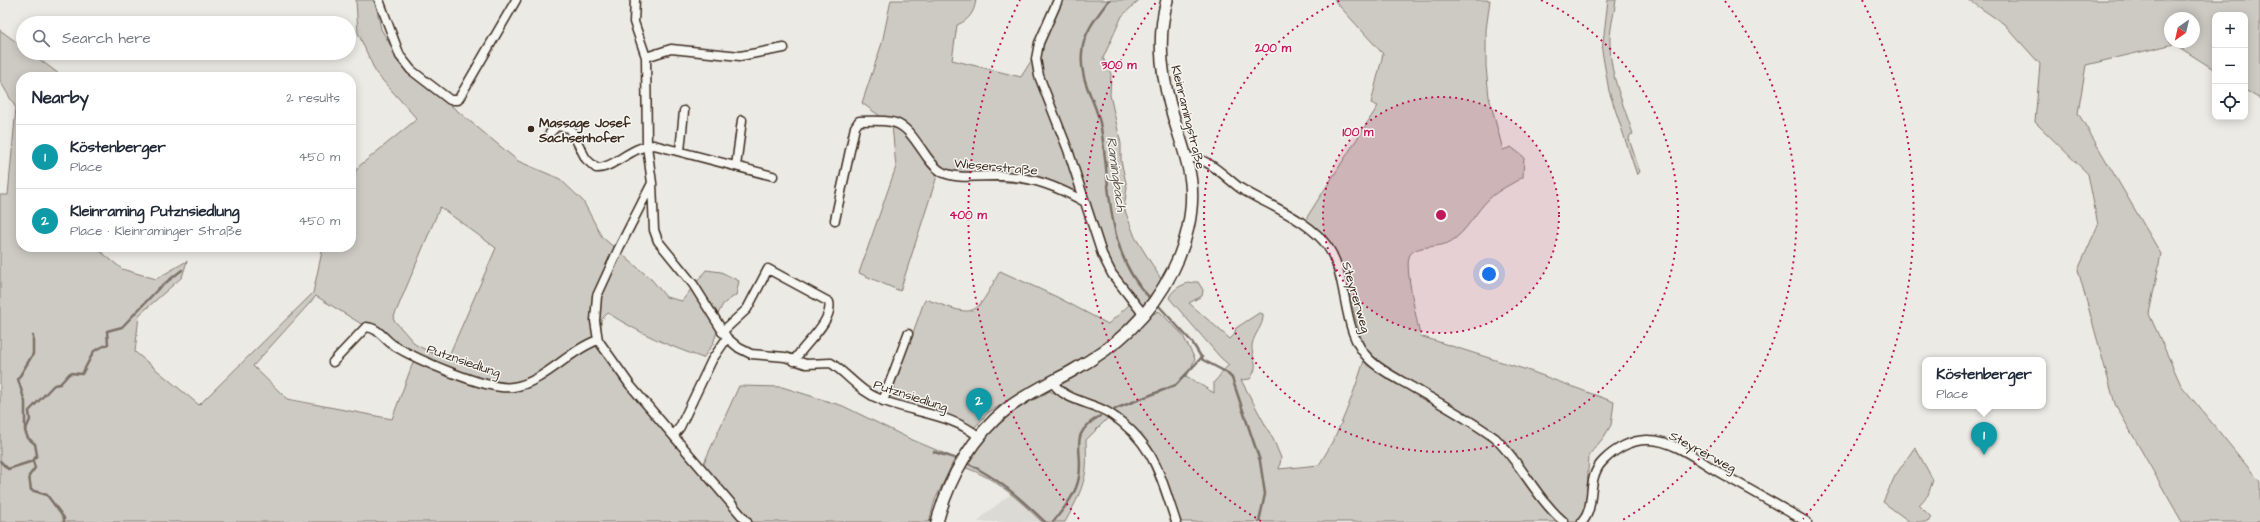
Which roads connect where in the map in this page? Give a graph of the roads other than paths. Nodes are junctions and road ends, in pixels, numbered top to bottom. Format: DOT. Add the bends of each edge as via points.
graph roads {
  1 [pos="379,0"];
  2 [pos="516,0"];
  3 [pos="635,0"];
  4 [pos="1058,0"];
  5 [pos="1167,0"];
  6 [pos="784,48"];
  7 [pos="646,57"];
  8 [pos="684,111"];
  9 [pos="742,120"];
  10 [pos="550,134"];
  11 [pos="647,146"];
  12 [pos="680,150"];
  13 [pos="1186,158"];
  14 [pos="736,166"];
  15 [pos="773,176"];
  16 [pos="652,183"];
  17 [pos="1085,202"];
  18 [pos="835,220"];
  19 [pos="1146,313"];
  20 [pos="908,334"];
  21 [pos="724,335"];
  22 [pos="598,340"];
  23 [pos="794,361"];
  24 [pos="333,362"];
  25 [pos="1052,381"];
  26 [pos="883,401"];
  27 [pos="674,435"];
  28 [pos="979,437"];
  29 [pos="747,522"];
  30 [pos="937,522"];
  31 [pos="1176,522"];
  32 [pos="1564,522"];
  33 [pos="1582,522"];
  34 [pos="1807,522"];
  1 -- 2 [label="street" via="400,56 411,70 450,100 458,100"];
  3 -- 7 [label="street, Putznsiedlung" via="634,22"];
  4 -- 17 [label="street" via="1039,43 1036,59 1039,76"];
  5 -- 13 [label="main road, Kleinramingstraße" via="1160,43 1163,77"];
  6 -- 7 [label="street" via="740,56 671,49"];
  7 -- 11 [label="street, Putznsiedlung"];
  8 -- 12 [label="street"];
  9 -- 14 [label="street"];
  10 -- 11 [label="street" via="558,126 570,128 586,159 596,168 604,167 631,150"];
  11 -- 12 [label="street"];
  11 -- 16 [label="street, Putznsiedlung"];
  12 -- 14 [label="street"];
  13 -- 19 [label="main road, Kleinramingstraße" via="1192,198 1188,226 1179,257 1165,285"];
  13 -- 32 [label="street, Steyrerweg" via="1202,160 1321,238 1333,255 1352,328 1368,359 1495,438 1507,449 1538,493"];
  14 -- 15 [label="street"];
  16 -- 21 [label="street, Putznsiedlung" via="654,230 658,241 692,284"];
  16 -- 22 [label="street" via="597,296 595,321"];
  17 -- 18 [label="street, Wieserstraße" via="1036,180 1002,176 954,176 942,172 933,165 908,130 899,123 884,120 859,121 855,127"];
  17 -- 19 [label="street" via="1102,254 1112,274"];
  19 -- 25 [label="main road, Kleinramingstraße" via="1115,344"];
  20 -- 26 [label="street"];
  21 -- 23 [label="street, Putznsiedlung" via="751,354 785,357"];
  21 -- 23 [label="street" via="747,309 768,269 829,302 830,309 823,322"];
  21 -- 27 [label="street"];
  22 -- 24 [label="street, Putznsiedlung" via="585,344 528,383 512,388 489,384 453,372 405,352 391,344 375,328 366,327"];
  22 -- 27 [label="street" via="630,385"];
  23 -- 26 [label="street, Putznsiedlung" via="806,364 831,363 864,392"];
  25 -- 28 [label="main road, Kleinramingstraße" via="1008,408"];
  25 -- 31 [label="street" via="1061,392 1110,414 1134,433 1153,458"];
  26 -- 28 [label="street, Putznsiedlung" via="944,418 966,427"];
  27 -- 29 [label="street"];
  28 -- 30 [label="main road, Kleinramingstraße" via="962,461"];
  33 -- 34 [label="street, Steyrerweg" via="1586,517 1591,484 1598,467 1625,445 1647,439 1657,440 1682,451"];
}
